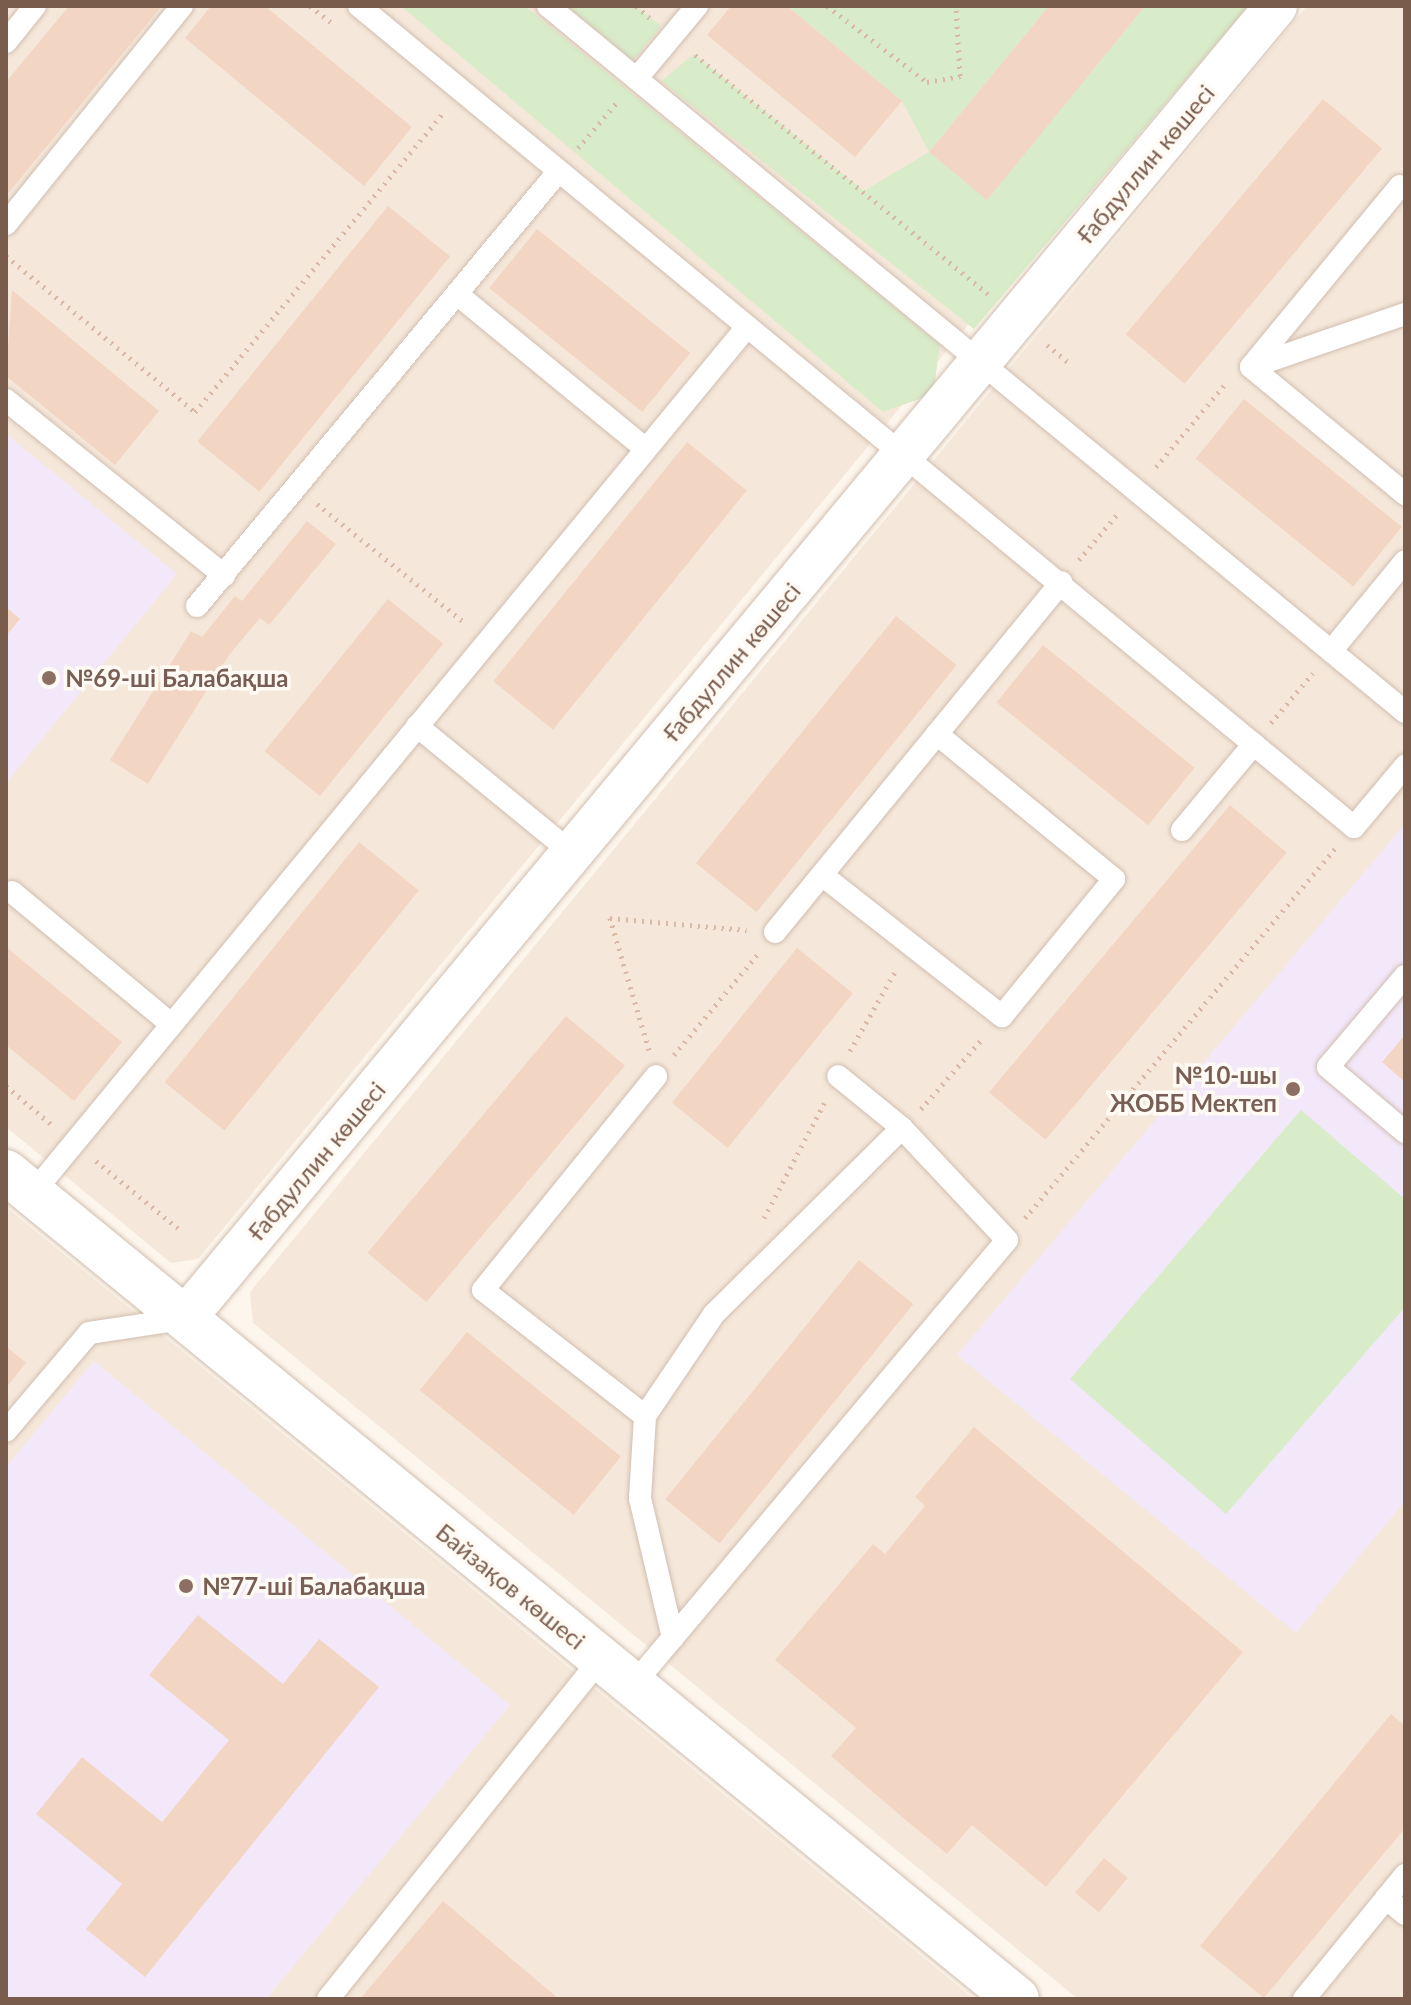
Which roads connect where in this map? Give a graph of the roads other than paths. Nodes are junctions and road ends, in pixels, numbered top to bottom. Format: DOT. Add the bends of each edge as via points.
graph roads {
  1 [pos="35,6"];
  2 [pos="182,6"];
  3 [pos="359,6"];
  4 [pos="548,6"];
  5 [pos="697,6"];
  6 [pos="1276,6"];
  7 [pos="6,42"];
  8 [pos="637,78"];
  9 [pos="558,172"];
  10 [pos="1400,186"];
  11 [pos="6,224"];
  12 [pos="457,294"];
  13 [pos="1405,314"];
  14 [pos="747,327"];
  15 [pos="983,360"];
  16 [pos="1251,367"];
  17 [pos="6,400"];
  18 [pos="646,449"];
  19 [pos="904,454"];
  20 [pos="1405,494"];
  21 [pos="1405,561"];
  22 [pos="224,575"];
  23 [pos="1061,582"];
  24 [pos="197,606"];
  25 [pos="1332,650"];
  26 [pos="1405,712"];
  27 [pos="417,726"];
  28 [pos="937,734"];
  29 [pos="1254,744"];
  30 [pos="1405,766"];
  31 [pos="1182,830"];
  32 [pos="572,853"];
  33 [pos="822,875"];
  34 [pos="12,892"];
  35 [pos="775,932"];
  36 [pos="1405,976"];
  37 [pos="170,1023"];
  38 [pos="656,1076"];
  39 [pos="838,1076"];
  40 [pos="902,1128"];
  41 [pos="1405,1132"];
  42 [pos="19,1183"];
  43 [pos="185,1318"];
  44 [pos="645,1416"];
  45 [pos="6,1431"];
  46 [pos="673,1638"];
  47 [pos="617,1672"];
  48 [pos="1405,1875"];
  49 [pos="1386,1898"];
  50 [pos="1405,1914"];
  51 [pos="1307,1998"];
  52 [pos="328,1999"];
  53 [pos="1017,1999"];
  1 -- 7 [label="lane"];
  2 -- 11 [label="lane"];
  3 -- 9 [label="lane"];
  4 -- 8 [label="lane"];
  5 -- 8 [label="lane"];
  6 -- 15 [label="street, Ғабдуллин көшесі"];
  8 -- 15 [label="lane"];
  9 -- 12 [label="lane"];
  9 -- 14 [label="lane"];
  10 -- 16 [label="lane"];
  12 -- 18 [label="lane"];
  12 -- 22 [label="lane"];
  13 -- 16 [label="lane"];
  14 -- 18 [label="lane"];
  14 -- 19 [label="lane"];
  15 -- 19 [label="street, Ғабдуллин көшесі"];
  15 -- 25 [label="lane"];
  16 -- 20 [label="lane"];
  17 -- 22 [label="lane"];
  18 -- 27 [label="lane"];
  19 -- 23 [label="lane"];
  19 -- 32 [label="street, Ғабдуллин көшесі"];
  21 -- 25 [label="lane"];
  22 -- 24 [label="lane"];
  23 -- 28 [label="lane"];
  23 -- 29 [label="lane"];
  25 -- 26 [label="lane"];
  27 -- 32 [label="lane"];
  27 -- 37 [label="lane"];
  28 -- 33 [label="lane"];
  28 -- 33 [label="lane" via="1114,879 1002,1016"];
  29 -- 30 [label="lane" via="1354,827"];
  29 -- 31 [label="lane"];
  32 -- 43 [label="street, Ғабдуллин көшесі"];
  33 -- 35 [label="lane"];
  34 -- 37 [label="lane"];
  36 -- 41 [label="lane" via="1328,1067"];
  37 -- 42 [label="lane"];
  38 -- 44 [label="lane" via="483,1290"];
  39 -- 40 [label="lane"];
  40 -- 44 [label="lane" via="714,1314"];
  40 -- 46 [label="lane" via="1007,1240"];
  42 -- 43 [label="street, Байзақов көшесі"];
  43 -- 45 [label="lane" via="89,1333"];
  43 -- 47 [label="street, Байзақов көшесі"];
  44 -- 46 [label="lane" via="640,1498"];
  46 -- 47 [label="lane"];
  47 -- 52 [label="lane"];
  47 -- 53 [label="street, Байзақов көшесі"];
  48 -- 49 [label="lane"];
  49 -- 50 [label="lane"];
  49 -- 51 [label="lane"];
}
